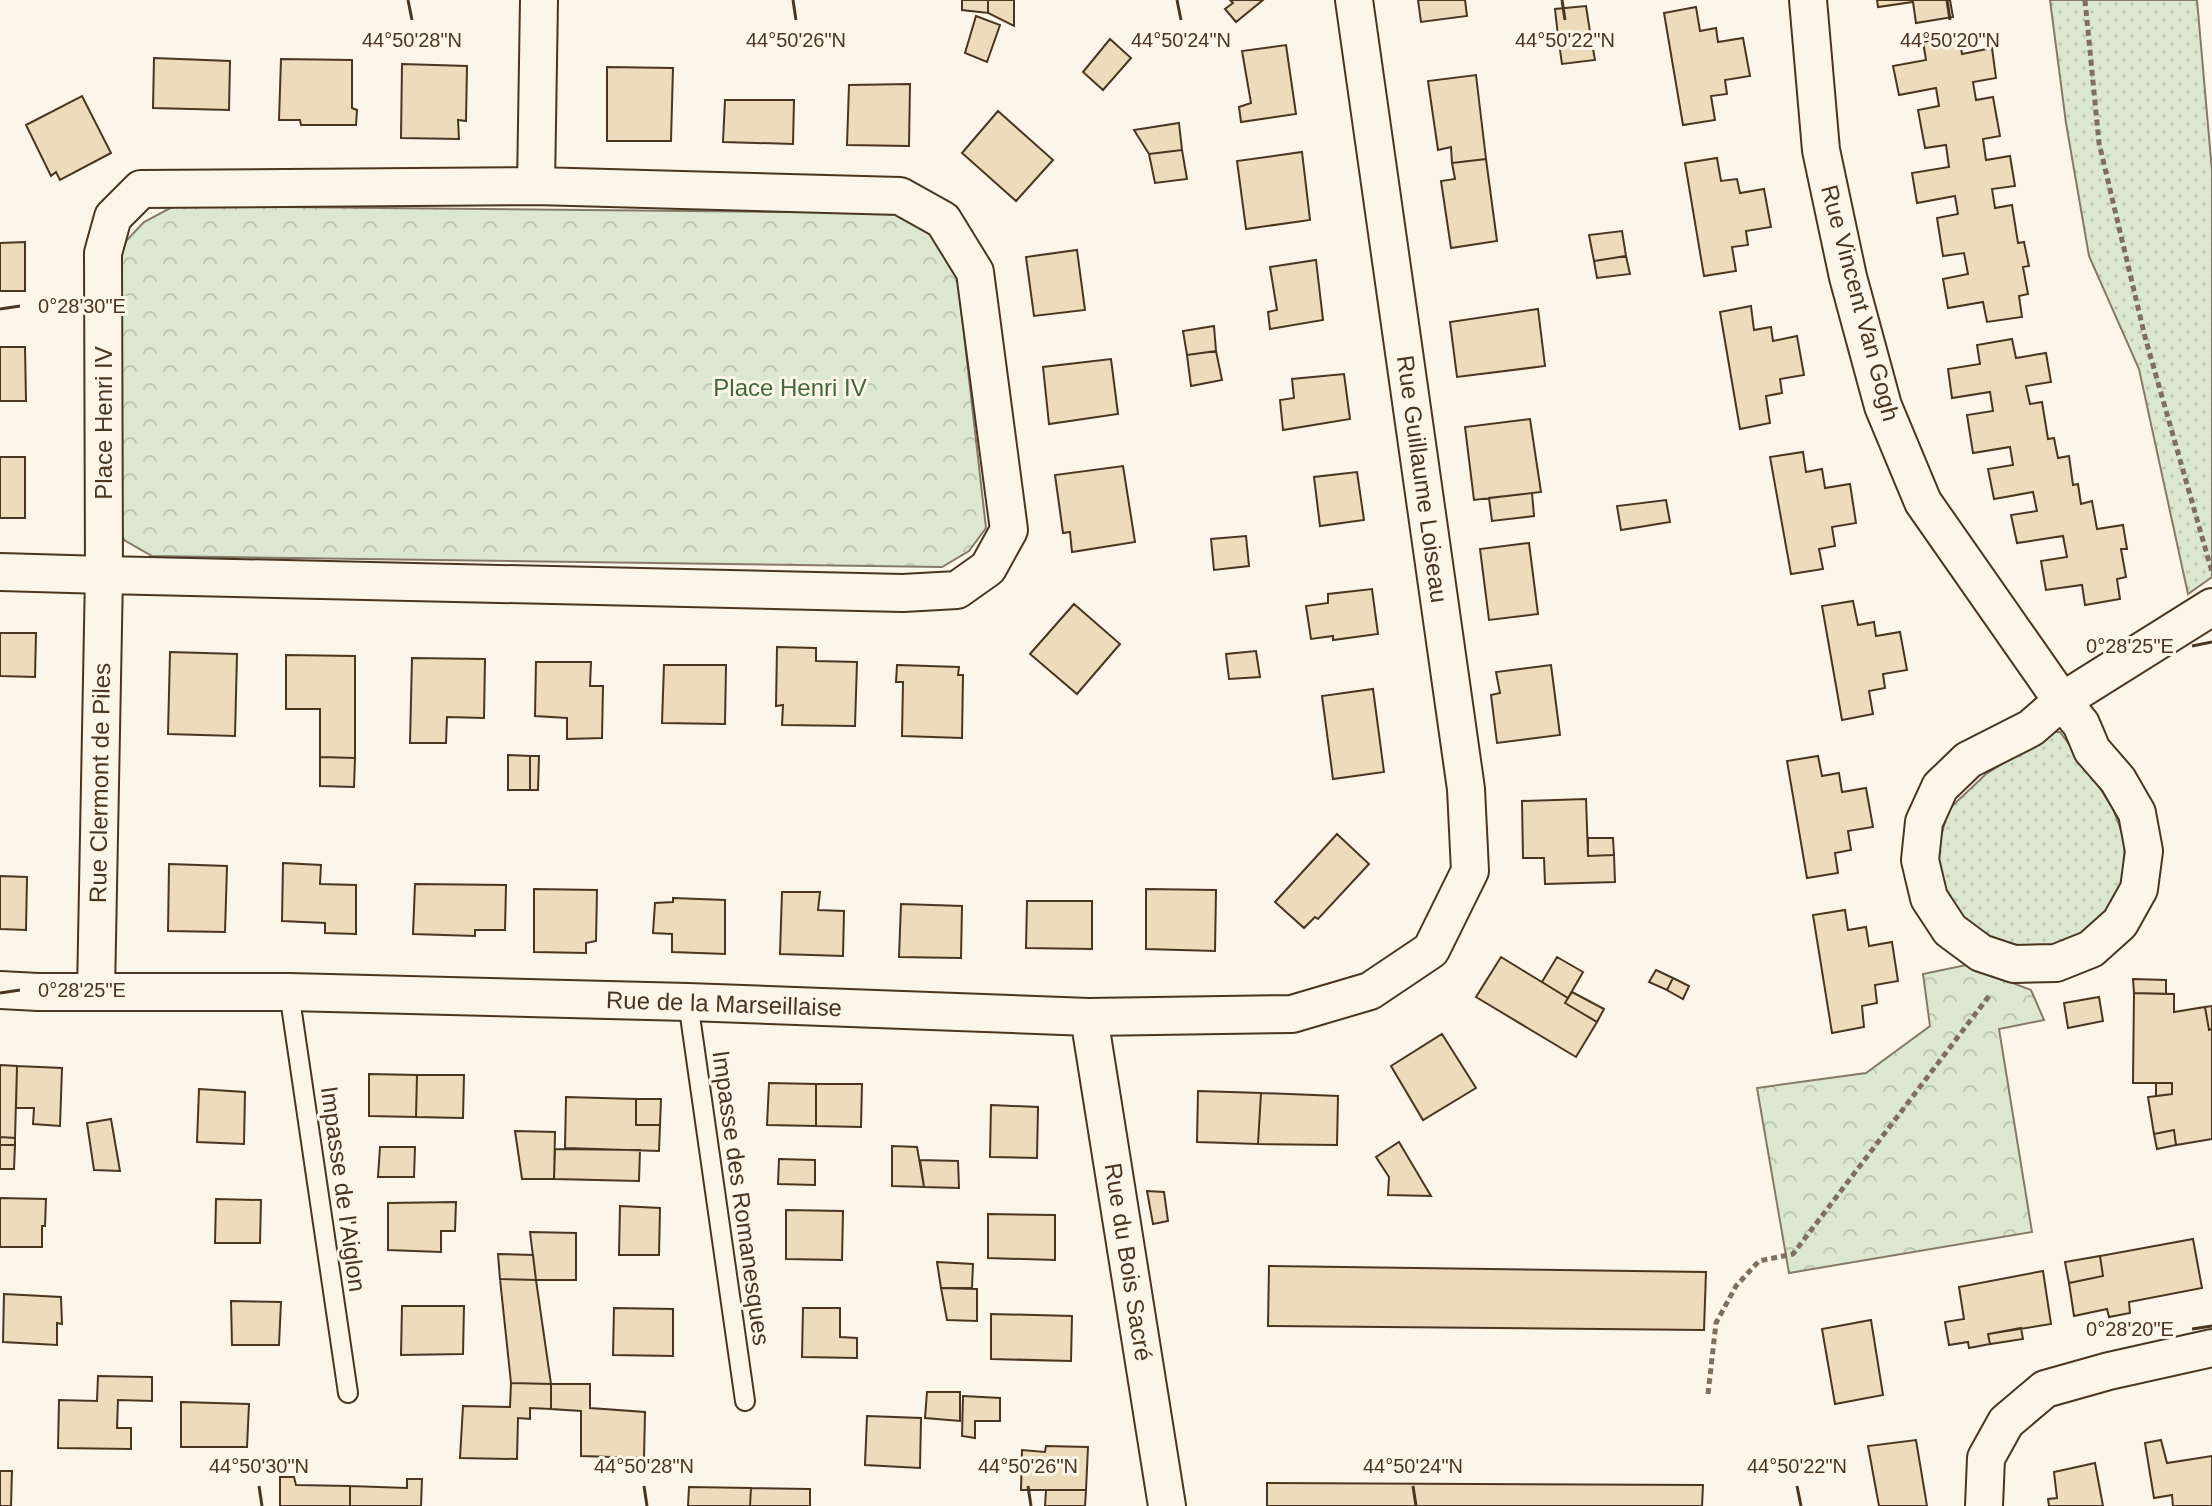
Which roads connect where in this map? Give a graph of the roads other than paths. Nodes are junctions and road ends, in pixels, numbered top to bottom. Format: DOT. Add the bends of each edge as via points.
graph roads {
  1 [pos="539,0"];
  2 [pos="1354,0"];
  3 [pos="1808,0"];
  4 [pos="536,186"];
  5 [pos="0,572"];
  6 [pos="104,575"];
  7 [pos="2212,607"];
  8 [pos="2062,701"];
  9 [pos="1431,950"];
  10 [pos="0,990"];
  11 [pos="96,992"];
  12 [pos="289,992"];
  13 [pos="688,1002"];
  14 [pos="1089,1017"];
  15 [pos="2212,1348"];
  16 [pos="348,1393"];
  17 [pos="745,1401"];
  18 [pos="1167,1506"];
  19 [pos="1984,1506"];
  1 -- 4 [label="street"];
  2 -- 9 [label="street, Rue Guillaume Loiseau" via="1466,789 1470,871"];
  3 -- 8 [label="street, Rue Vincent Van Gogh" via="1821,150 1883,406 1923,502"];
  4 -- 6 [label="street, Place Henri IV" via="141,189 113,217 103,253"];
  4 -- 6 [label="street, Place Henri IV" via="900,196 943,220 975,272 1009,530 988,568 957,590 903,593"];
  5 -- 6 [label="street"];
  6 -- 11 [label="street, Rue Clermont de Piles"];
  7 -- 8 [label="street, Rue Vincent Van Gogh"];
  8 -- 8 [label="street, Rue Vincent Van Gogh" via="2137,813 2144,851 2139,889 2120,923 2091,949 2056,963 2014,964 1981,953 1950,930 1929,898 1920,860 1924,822 1940,787 1968,760 2031,728"];
  9 -- 14 [label="street, Rue de la Marseillaise" via="1370,991 1292,1014"];
  10 -- 11 [label="street, Rue de la Marseillaise"];
  11 -- 12 [label="street, Rue de la Marseillaise"];
  12 -- 13 [label="street, Rue de la Marseillaise"];
  12 -- 16 [label="lane, Impasse de l'Aiglon"];
  13 -- 14 [label="street, Rue de la Marseillaise"];
  13 -- 17 [label="lane, Impasse des Romanesques"];
  14 -- 18 [label="street, Rue du Bois Sacré"];
  15 -- 19 [label="street" via="2045,1389 2006,1422 1986,1458"];
}
